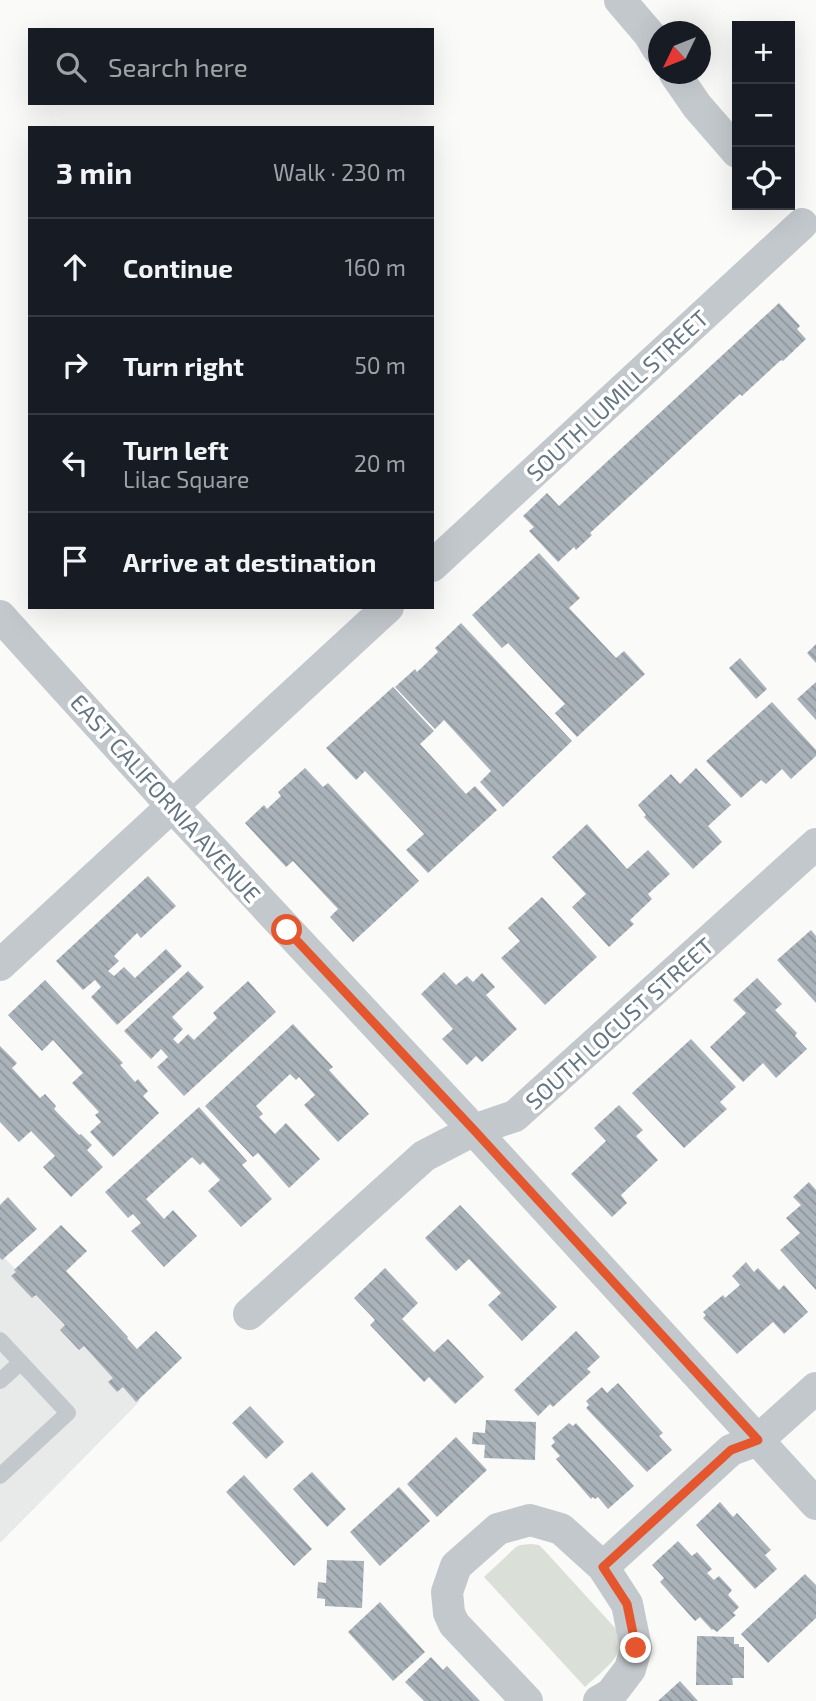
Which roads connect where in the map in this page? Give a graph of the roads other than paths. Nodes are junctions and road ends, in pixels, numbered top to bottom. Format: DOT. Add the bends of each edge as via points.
graph roads {
  1 [pos="620,0"];
  2 [pos="648,33"];
  3 [pos="682,84"];
  4 [pos="733,147"];
  5 [pos="801,222"];
  6 [pos="434,564"];
  7 [pos="386,609"];
  8 [pos="0,615"];
  9 [pos="173,807"];
  10 [pos="816,844"];
  11 [pos="0,964"];
  12 [pos="474,1130"];
  13 [pos="249,1314"];
  14 [pos="0,1340"];
  15 [pos="20,1362"];
  16 [pos="0,1381"];
  17 [pos="816,1388"];
  18 [pos="758,1440"];
  19 [pos="0,1476"];
  20 [pos="816,1504"];
  21 [pos="603,1567"];
  22 [pos="527,1701"];
  23 [pos="599,1701"];
  1 -- 2 [label="street"];
  3 -- 4 [label="street"];
  5 -- 6 [label="street, SOUTH LUMILL STREET"];
  7 -- 9 [label="street"];
  8 -- 9 [label="street, EAST CALIFORNIA AVENUE"];
  9 -- 11 [label="street"];
  9 -- 12 [label="street, EAST CALIFORNIA AVENUE"];
  10 -- 12 [label="street, SOUTH LOCUST STREET" via="516,1116"];
  12 -- 13 [label="street, SOUTH LOCUST STREET" via="424,1156"];
  12 -- 18 [label="street, EAST CALIFORNIA AVENUE"];
  14 -- 15 [label="lane"];
  15 -- 16 [label="lane"];
  15 -- 19 [label="lane" via="68,1413"];
  17 -- 18 [label="street"];
  18 -- 20 [label="street, EAST CALIFORNIA AVENUE"];
  18 -- 21 [label="street" via="731,1450"];
  21 -- 22 [label="street" via="561,1529 530,1520 498,1529 456,1566 447,1592 454,1623"];
  21 -- 23 [label="street" via="627,1604 636,1648 630,1669 611,1694"];
}
